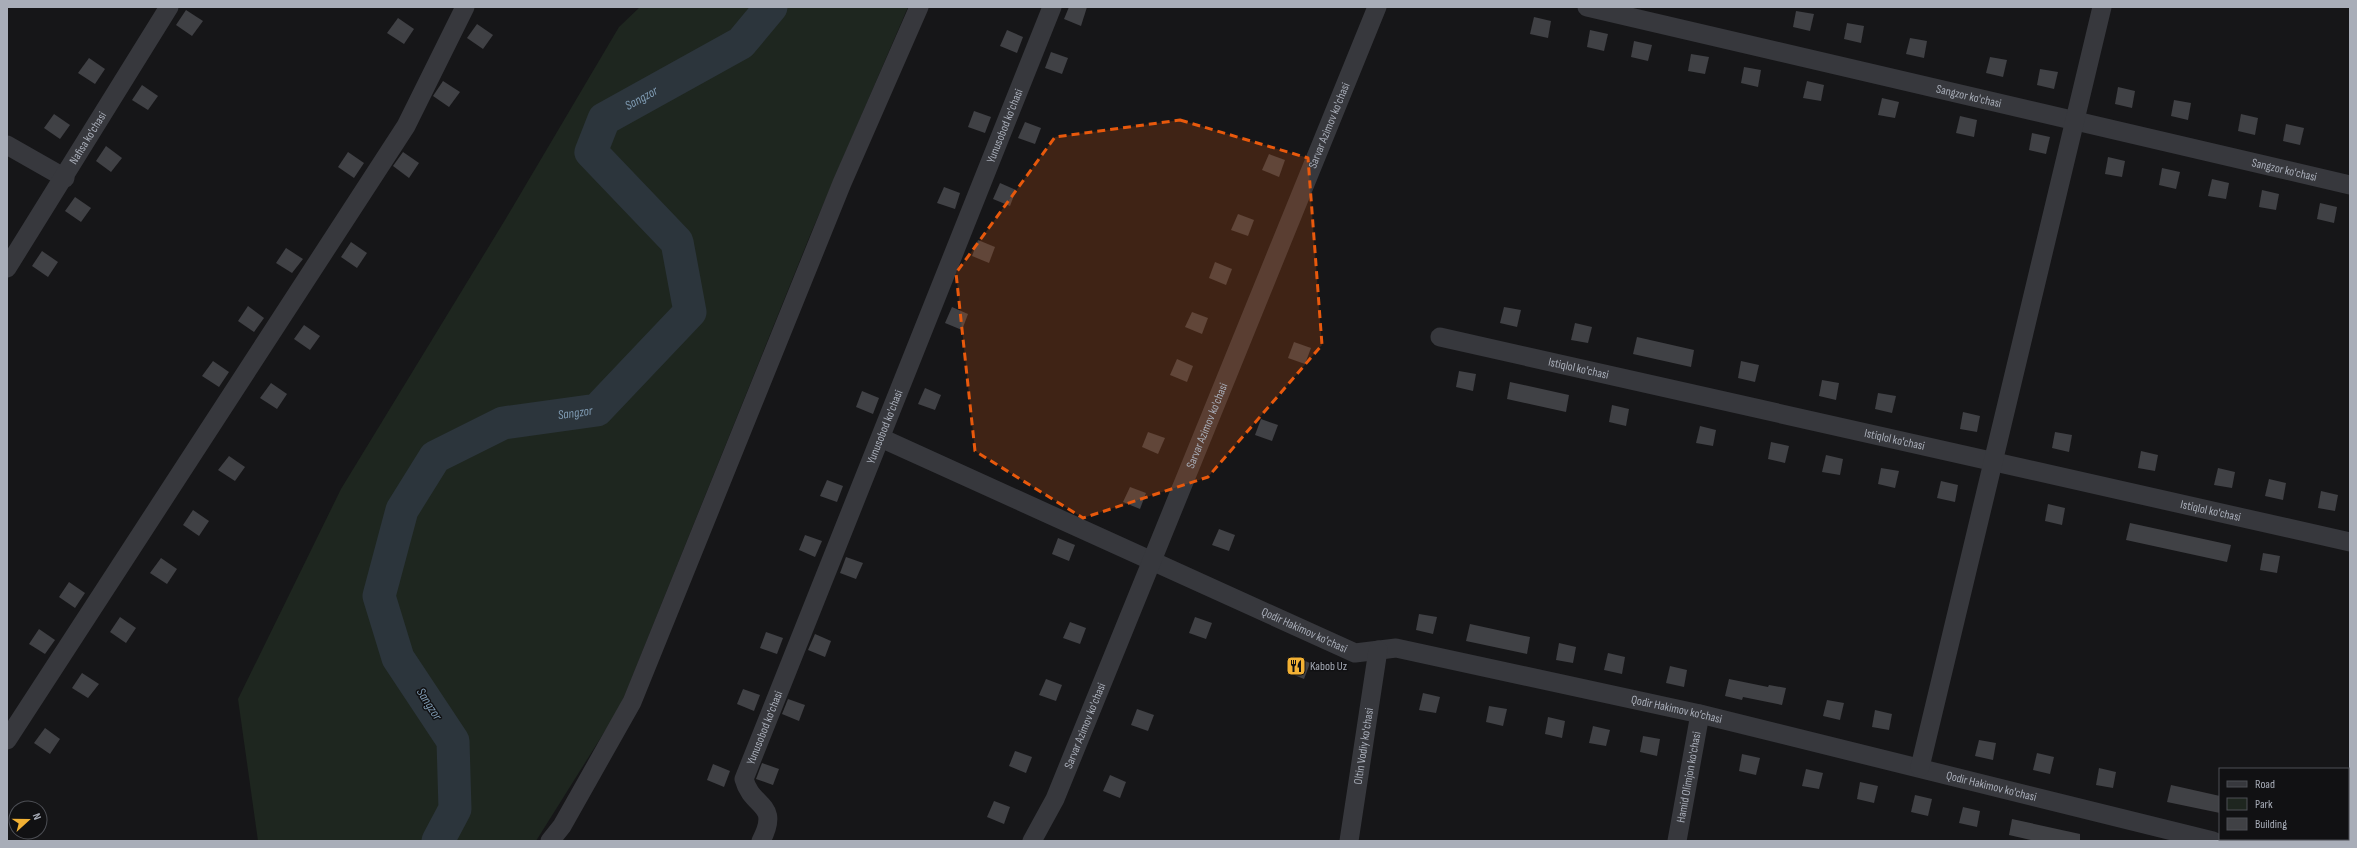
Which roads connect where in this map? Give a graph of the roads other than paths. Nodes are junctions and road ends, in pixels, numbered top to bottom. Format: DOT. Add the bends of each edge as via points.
graph roads {
  1 [pos="169,7"];
  2 [pos="465,7"];
  3 [pos="919,7"];
  4 [pos="1052,7"];
  5 [pos="1376,7"];
  6 [pos="1587,7"];
  7 [pos="2102,7"];
  8 [pos="2076,120"];
  9 [pos="7,145"];
  10 [pos="65,178"];
  11 [pos="2350,185"];
  12 [pos="7,268"];
  13 [pos="1440,337"];
  14 [pos="882,438"];
  15 [pos="1992,462"];
  16 [pos="2350,542"];
  17 [pos="1150,562"];
  18 [pos="1378,650"];
  19 [pos="1700,714"];
  20 [pos="7,740"];
  21 [pos="1920,767"];
  22 [pos="550,841"];
  23 [pos="761,841"];
  24 [pos="1032,841"];
  25 [pos="1349,841"];
  26 [pos="1677,841"];
  27 [pos="2213,841"];
  1 -- 10 [label="street, Nafisa ko'chasi"];
  2 -- 20 [label="street" via="406,126"];
  3 -- 22 [label="street" via="842,183 632,702 562,826"];
  4 -- 14 [label="street, Yunusobod ko'chasi"];
  5 -- 17 [label="street, Sarvar Azimov ko'chasi"];
  6 -- 8 [label="street, Sangzor ko'chasi"];
  7 -- 8 [label="street"];
  8 -- 11 [label="street, Sangzor ko'chasi"];
  8 -- 15 [label="street"];
  9 -- 10 [label="street"];
  10 -- 12 [label="street, Nafisa ko'chasi"];
  13 -- 15 [label="street, Istiqlol ko'chasi"];
  14 -- 17 [label="street, Qodir Hakimov ko'chasi"];
  14 -- 23 [label="street, Yunusobod ko'chasi" via="744,779 746,787 768,812 768,827"];
  15 -- 16 [label="street, Istiqlol ko'chasi"];
  15 -- 21 [label="street"];
  17 -- 18 [label="street, Qodir Hakimov ko'chasi" via="1355,653"];
  17 -- 24 [label="street, Sarvar Azimov ko'chasi" via="1055,799"];
  18 -- 19 [label="street, Qodir Hakimov ko'chasi" via="1396,648"];
  18 -- 25 [label="street, Oltin Vodiy ko'chasi"];
  19 -- 21 [label="street, Qodir Hakimov ko'chasi"];
  19 -- 26 [label="street, Hamid Olimjon ko'chasi"];
  21 -- 27 [label="street, Qodir Hakimov ko'chasi"];
}
